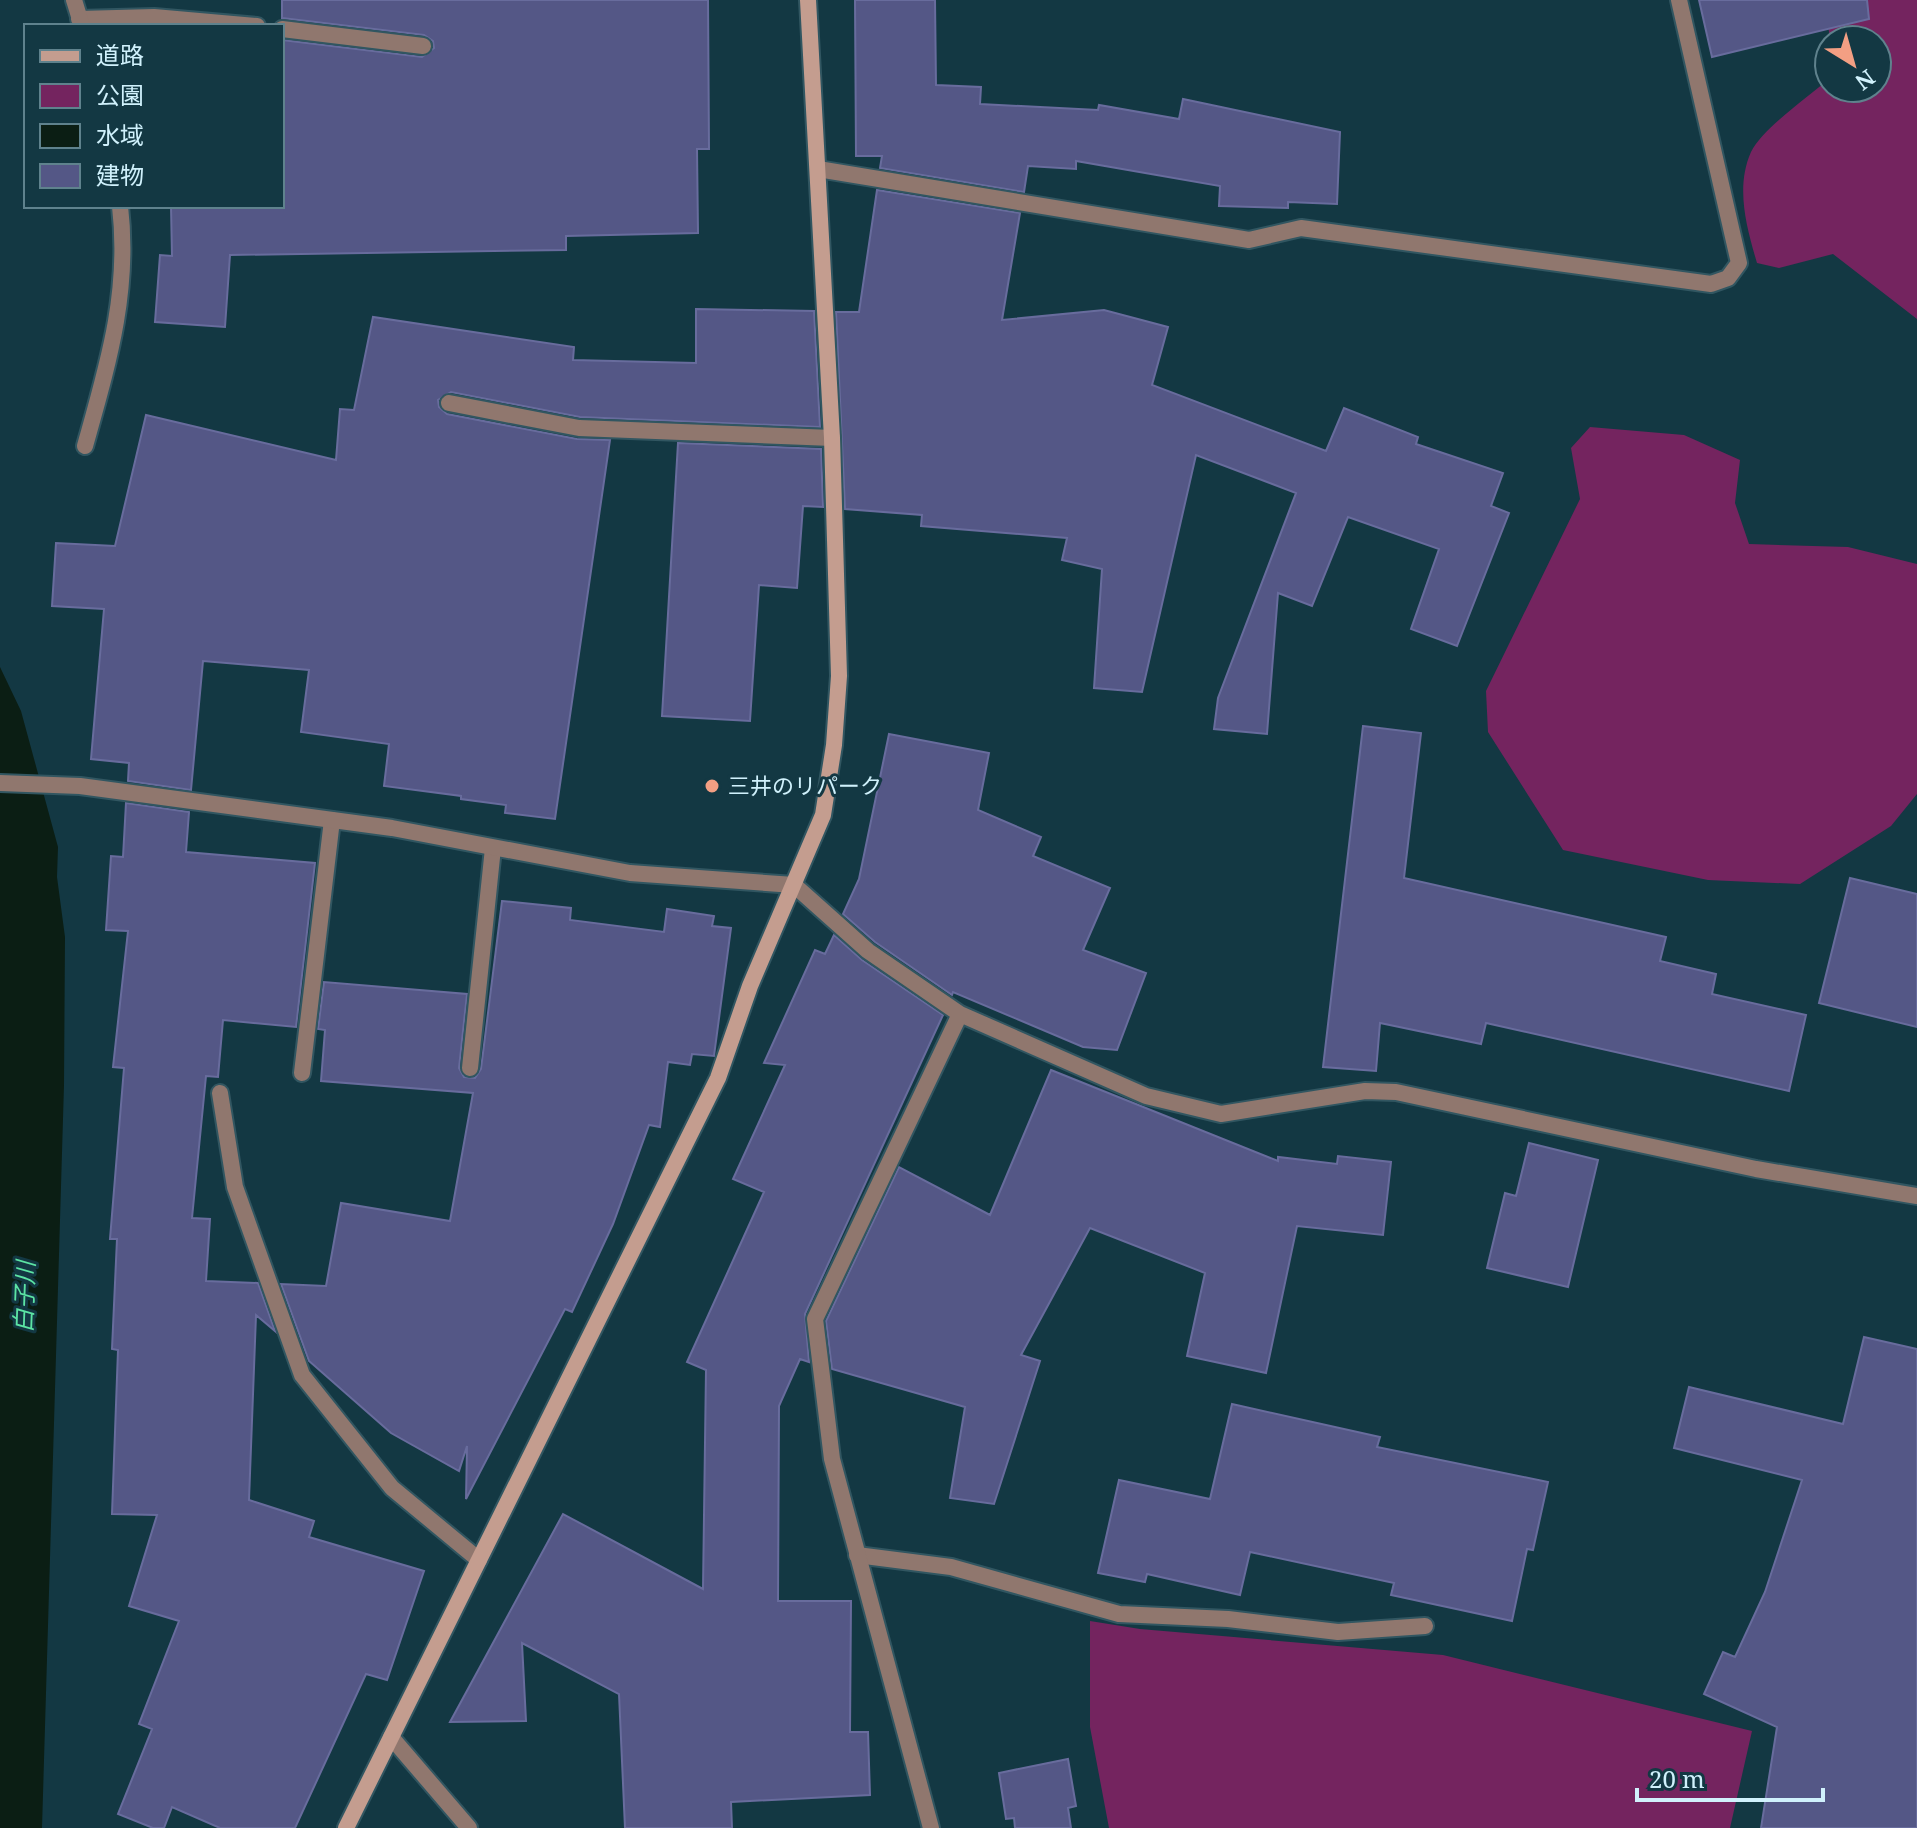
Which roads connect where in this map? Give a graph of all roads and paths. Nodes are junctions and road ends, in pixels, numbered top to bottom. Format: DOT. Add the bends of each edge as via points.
graph roads {
  1 [pos="74,0"];
  2 [pos="808,0"];
  3 [pos="1679,0"];
  4 [pos="80,23"];
  5 [pos="234,24"];
  6 [pos="284,29"];
  7 [pos="423,46"];
  8 [pos="818,169"];
  9 [pos="120,208"];
  10 [pos="449,403"];
  11 [pos="832,438"];
  12 [pos="85,446"];
  13 [pos="0,783"];
  14 [pos="332,820"];
  15 [pos="493,848"];
  16 [pos="794,885"];
  17 [pos="960,1014"];
  18 [pos="470,1068"];
  19 [pos="302,1073"];
  20 [pos="220,1093"];
  21 [pos="1917,1196"];
  22 [pos="857,1555"];
  23 [pos="479,1560"];
  24 [pos="1425,1626"];
  25 [pos="391,1737"];
  26 [pos="346,1828"];
  27 [pos="469,1828"];
  28 [pos="931,1828"];
  1 -- 4 [label="street"];
  2 -- 8 [label="street"];
  3 -- 8 [label="street" via="1739,263 1728,278 1711,284 1301,228 1249,240"];
  4 -- 5 [label="street" via="154,17"];
  6 -- 7 [label="street"];
  8 -- 11 [label="street"];
  9 -- 12 [label="street" via="125,251 115,341"];
  10 -- 11 [label="street" via="579,428"];
  11 -- 16 [label="street" via="839,676 834,745 823,815"];
  13 -- 14 [label="street" via="80,786"];
  14 -- 15 [label="street"];
  14 -- 19 [label="street"];
  15 -- 16 [label="street" via="630,873"];
  15 -- 18 [label="street"];
  16 -- 17 [label="street" via="868,951"];
  16 -- 23 [label="street" via="718,1078"];
  17 -- 21 [label="street" via="1146,1096 1221,1114 1365,1091 1396,1092 1756,1169"];
  17 -- 22 [label="street" via="815,1319 832,1459"];
  20 -- 23 [label="street" via="235,1187 302,1375 392,1488"];
  22 -- 24 [label="street" via="951,1567 1119,1614 1338,1632"];
  22 -- 28 [label="street"];
  23 -- 25 [label="street"];
  25 -- 26 [label="street"];
  25 -- 27 [label="street"];
}
